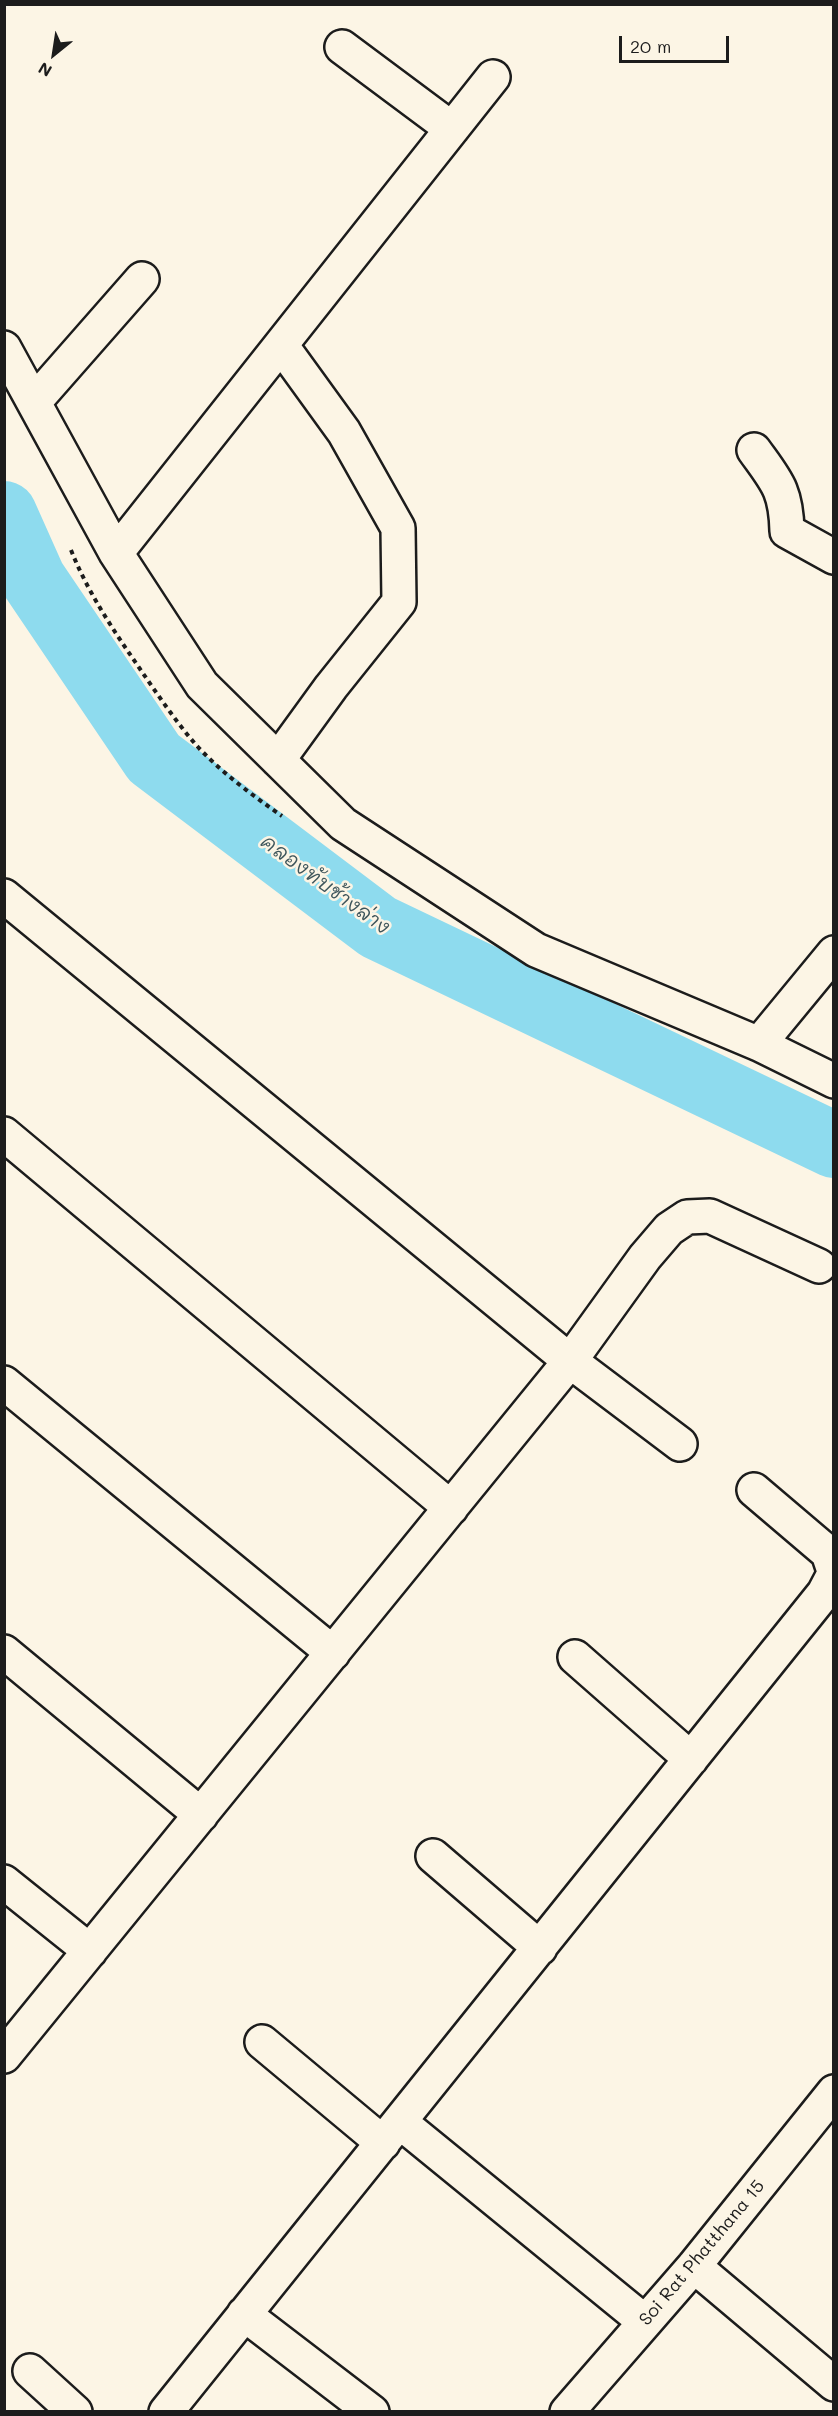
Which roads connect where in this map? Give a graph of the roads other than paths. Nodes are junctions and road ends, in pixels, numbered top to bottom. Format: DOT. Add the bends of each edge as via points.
graph roads {
  1 [pos="342,47"];
  2 [pos="493,77"];
  3 [pos="452,129"];
  4 [pos="142,279"];
  5 [pos="281,345"];
  6 [pos="4,348"];
  7 [pos="34,402"];
  8 [pos="754,450"];
  9 [pos="116,553"];
  10 [pos="834,557"];
  11 [pos="278,759"];
  12 [pos="4,896"];
  13 [pos="834,953"];
  14 [pos="759,1044"];
  15 [pos="834,1081"];
  16 [pos="4,1134"];
  17 [pos="819,1266"];
  18 [pos="570,1361"];
  19 [pos="4,1383"];
  20 [pos="680,1444"];
  21 [pos="754,1490"];
  22 [pos="451,1508"];
  23 [pos="834,1573"];
  24 [pos="4,1652"];
  25 [pos="333,1653"];
  26 [pos="575,1657"];
  27 [pos="691,1759"];
  28 [pos="201,1815"];
  29 [pos="433,1857"];
  30 [pos="4,1882"];
  31 [pos="540,1948"];
  32 [pos="90,1951"];
  33 [pos="262,2042"];
  34 [pos="4,2056"];
  35 [pos="834,2092"];
  36 [pos="392,2132"];
  37 [pos="694,2266"];
  38 [pos="244,2314"];
  39 [pos="645,2322"];
  40 [pos="30,2371"];
  41 [pos="834,2384"];
  42 [pos="75,2412"];
  43 [pos="166,2412"];
  44 [pos="372,2412"];
  45 [pos="567,2412"];
  1 -- 3 [label="street"];
  2 -- 3 [label="street"];
  3 -- 5 [label="street"];
  4 -- 7 [label="street"];
  5 -- 9 [label="street"];
  5 -- 11 [label="street" via="344,432 398,528 399,602"];
  6 -- 7 [label="street"];
  7 -- 9 [label="street"];
  8 -- 10 [label="street" via="776,480 786,504 787,531"];
  9 -- 11 [label="street" via="202,685"];
  11 -- 14 [label="street" via="343,824 536,950"];
  12 -- 18 [label="street"];
  13 -- 14 [label="street"];
  14 -- 15 [label="street"];
  16 -- 22 [label="street"];
  17 -- 18 [label="street" via="710,1216 687,1217 669,1229 645,1257"];
  18 -- 20 [label="street"];
  18 -- 22 [label="street"];
  19 -- 25 [label="street"];
  21 -- 23 [label="street" via="828,1553"];
  22 -- 25 [label="street"];
  23 -- 27 [label="street" via="824,1593"];
  24 -- 28 [label="street"];
  25 -- 28 [label="street"];
  26 -- 27 [label="street"];
  27 -- 31 [label="street"];
  28 -- 32 [label="street"];
  29 -- 31 [label="street"];
  30 -- 32 [label="street"];
  31 -- 36 [label="street"];
  32 -- 34 [label="street"];
  33 -- 36 [label="street"];
  35 -- 37 [label="street, Soi Rat Phatthana 15"];
  36 -- 38 [label="street"];
  36 -- 39 [label="street"];
  37 -- 39 [label="street, Soi Rat Phatthana 15"];
  37 -- 41 [label="street"];
  38 -- 43 [label="street"];
  38 -- 44 [label="street"];
  39 -- 45 [label="street, Soi Rat Phatthana 15"];
  40 -- 42 [label="street"];
}
